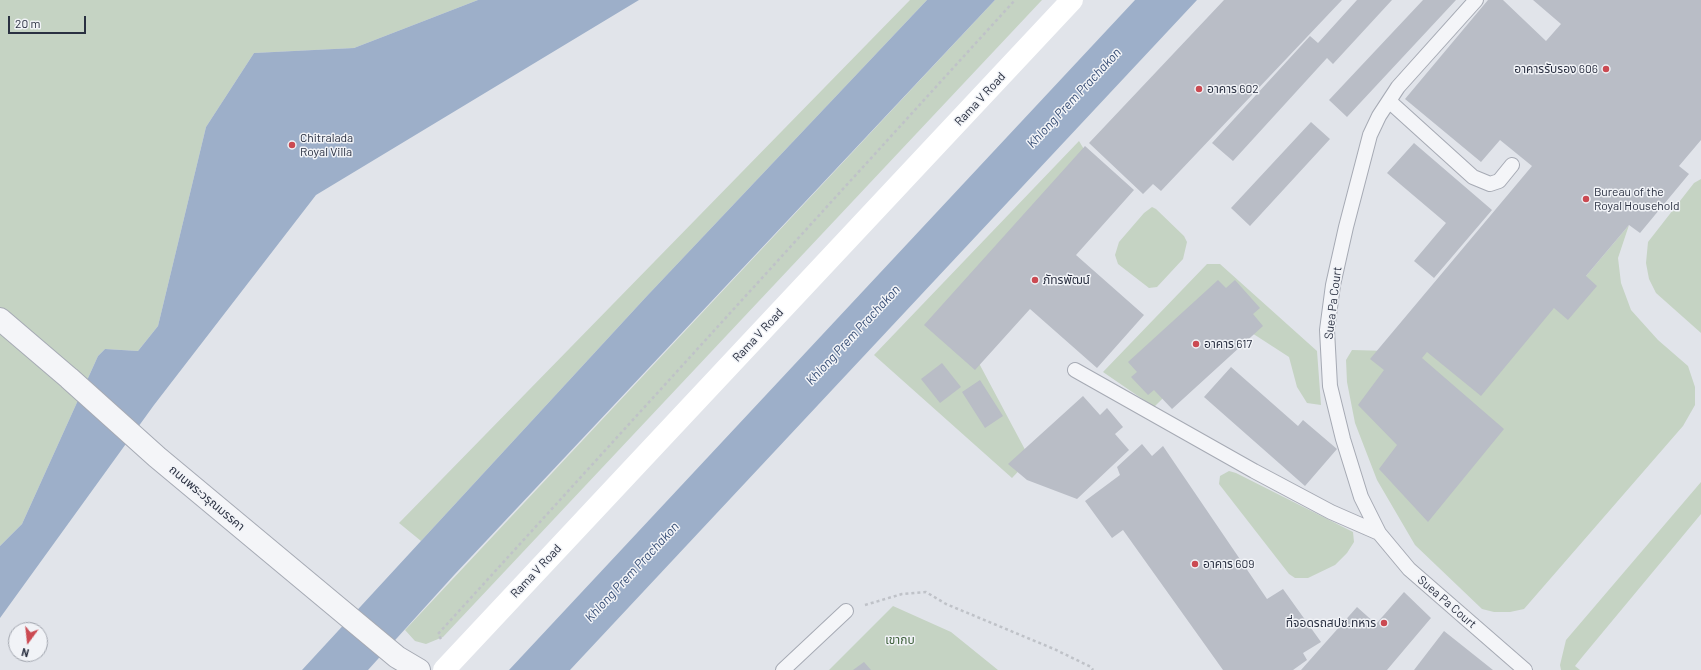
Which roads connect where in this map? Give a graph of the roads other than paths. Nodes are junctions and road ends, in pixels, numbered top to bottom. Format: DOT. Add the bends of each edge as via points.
graph roads {
  1 [pos="1072,0"];
  2 [pos="1476,0"];
  3 [pos="1389,101"];
  4 [pos="1512,165"];
  5 [pos="0,319"];
  6 [pos="1075,370"];
  7 [pos="1379,533"];
  8 [pos="846,611"];
  9 [pos="419,670"];
  10 [pos="444,670"];
  11 [pos="783,670"];
  12 [pos="1525,670"];
  1 -- 10 [label="main road, Rama V Road"];
  2 -- 3 [label="lane, Suea Pa Court" via="1398,87"];
  3 -- 4 [label="lane" via="1474,177 1490,184 1499,181"];
  3 -- 7 [label="lane, Suea Pa Court" via="1370,136 1359,175 1333,284 1327,330 1330,386 1343,440 1361,497"];
  5 -- 9 [label="street, ถนนพระวรุณมรรคา" via="157,457 396,656"];
  6 -- 7 [label="lane" via="1317,504"];
  7 -- 12 [label="lane, Suea Pa Court" via="1409,569"];
  8 -- 11 [label="lane"];
}
